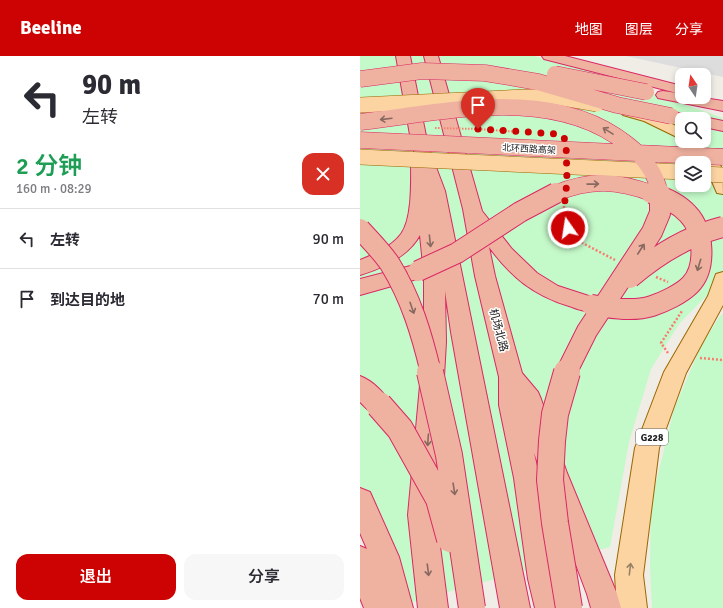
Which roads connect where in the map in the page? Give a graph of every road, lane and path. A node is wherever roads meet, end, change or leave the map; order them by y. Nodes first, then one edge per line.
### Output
1 (403, 56) edge
2 (431, 56) edge
3 (549, 56) edge
4 (382, 62) dead end
5 (360, 79) edge
6 (675, 88) edge
7 (711, 98) edge
8 (723, 101) edge
9 (360, 105) edge
10 (723, 106) edge
11 (675, 117) edge
12 (360, 122) edge
13 (711, 123) edge
14 (723, 126) edge
15 (478, 129) dead end
16 (523, 132) dead end
17 (675, 132) edge
18 (360, 136) edge
19 (360, 140) edge
20 (420, 146) junction
21 (696, 148) edge
22 (360, 149) edge
23 (723, 153) edge
24 (360, 157) edge
25 (723, 157) edge
26 (380, 158) junction
27 (360, 160) edge
28 (675, 163) edge
29 (711, 164) edge
30 (723, 164) edge
31 (675, 172) edge
32 (711, 174) edge
33 (723, 175) edge
34 (723, 189) edge
35 (564, 203) dead end
36 (472, 209) junction
37 (723, 227) edge
38 (360, 229) edge
39 (621, 262) dead end
40 (360, 268) edge
41 (655, 276) dead end
42 (723, 279) edge
43 (668, 282) dead end
44 (360, 287) edge
45 (612, 293) junction
46 (723, 302) edge
47 (683, 310) dead end
48 (700, 329) junction
49 (672, 353) dead end
50 (700, 358) dead end
51 (723, 360) edge
52 (511, 377) junction
53 (360, 386) edge
54 (360, 501) edge
55 (360, 561) edge
56 (379, 608) edge
57 (398, 608) edge
58 (433, 608) edge
59 (468, 608) edge
60 (472, 608) edge
61 (514, 608) edge
62 (550, 608) edge
63 (569, 608) edge
64 (606, 608) edge
65 (632, 608) edge

1 - 20 highway
2 - 36 highway, 机场北路
3 - 6 highway
4 - 10 highway, bridge
5 - 11 highway, bridge
7 - 8 highway
9 - 17 main road, bridge
45 -> 12 highway, bridge
13 - 14 highway
15 - 16 path
18 - 23 main road
19 - 25 highway, 北环西路高架, bridge
20 - 40 highway
20 -> 58 highway
20 - 61 highway
21 - 34 main road
22 - 28 highway, 北环西路高架
24 - 26 main road, bridge
26 - 27 highway, bridge
26 - 31 main road, bridge
29 - 30 highway
32 - 33 main road, bridge
35 - 39 path
44 -> 36 highway, bridge
36 - 52 highway, 机场北路
37 - 45 highway, bridge
38 -> 60 highway, bridge
41 - 43 path
42 - 48 main road, G228
45 - 63 highway, bridge
46 - 48 main road
47 - 49 path
65 -> 48 main road, G228
50 - 51 path
52 - 62 highway, 机场北路
52 - 64 highway
53 - 59 highway, bridge
54 - 57 highway
55 - 56 highway

